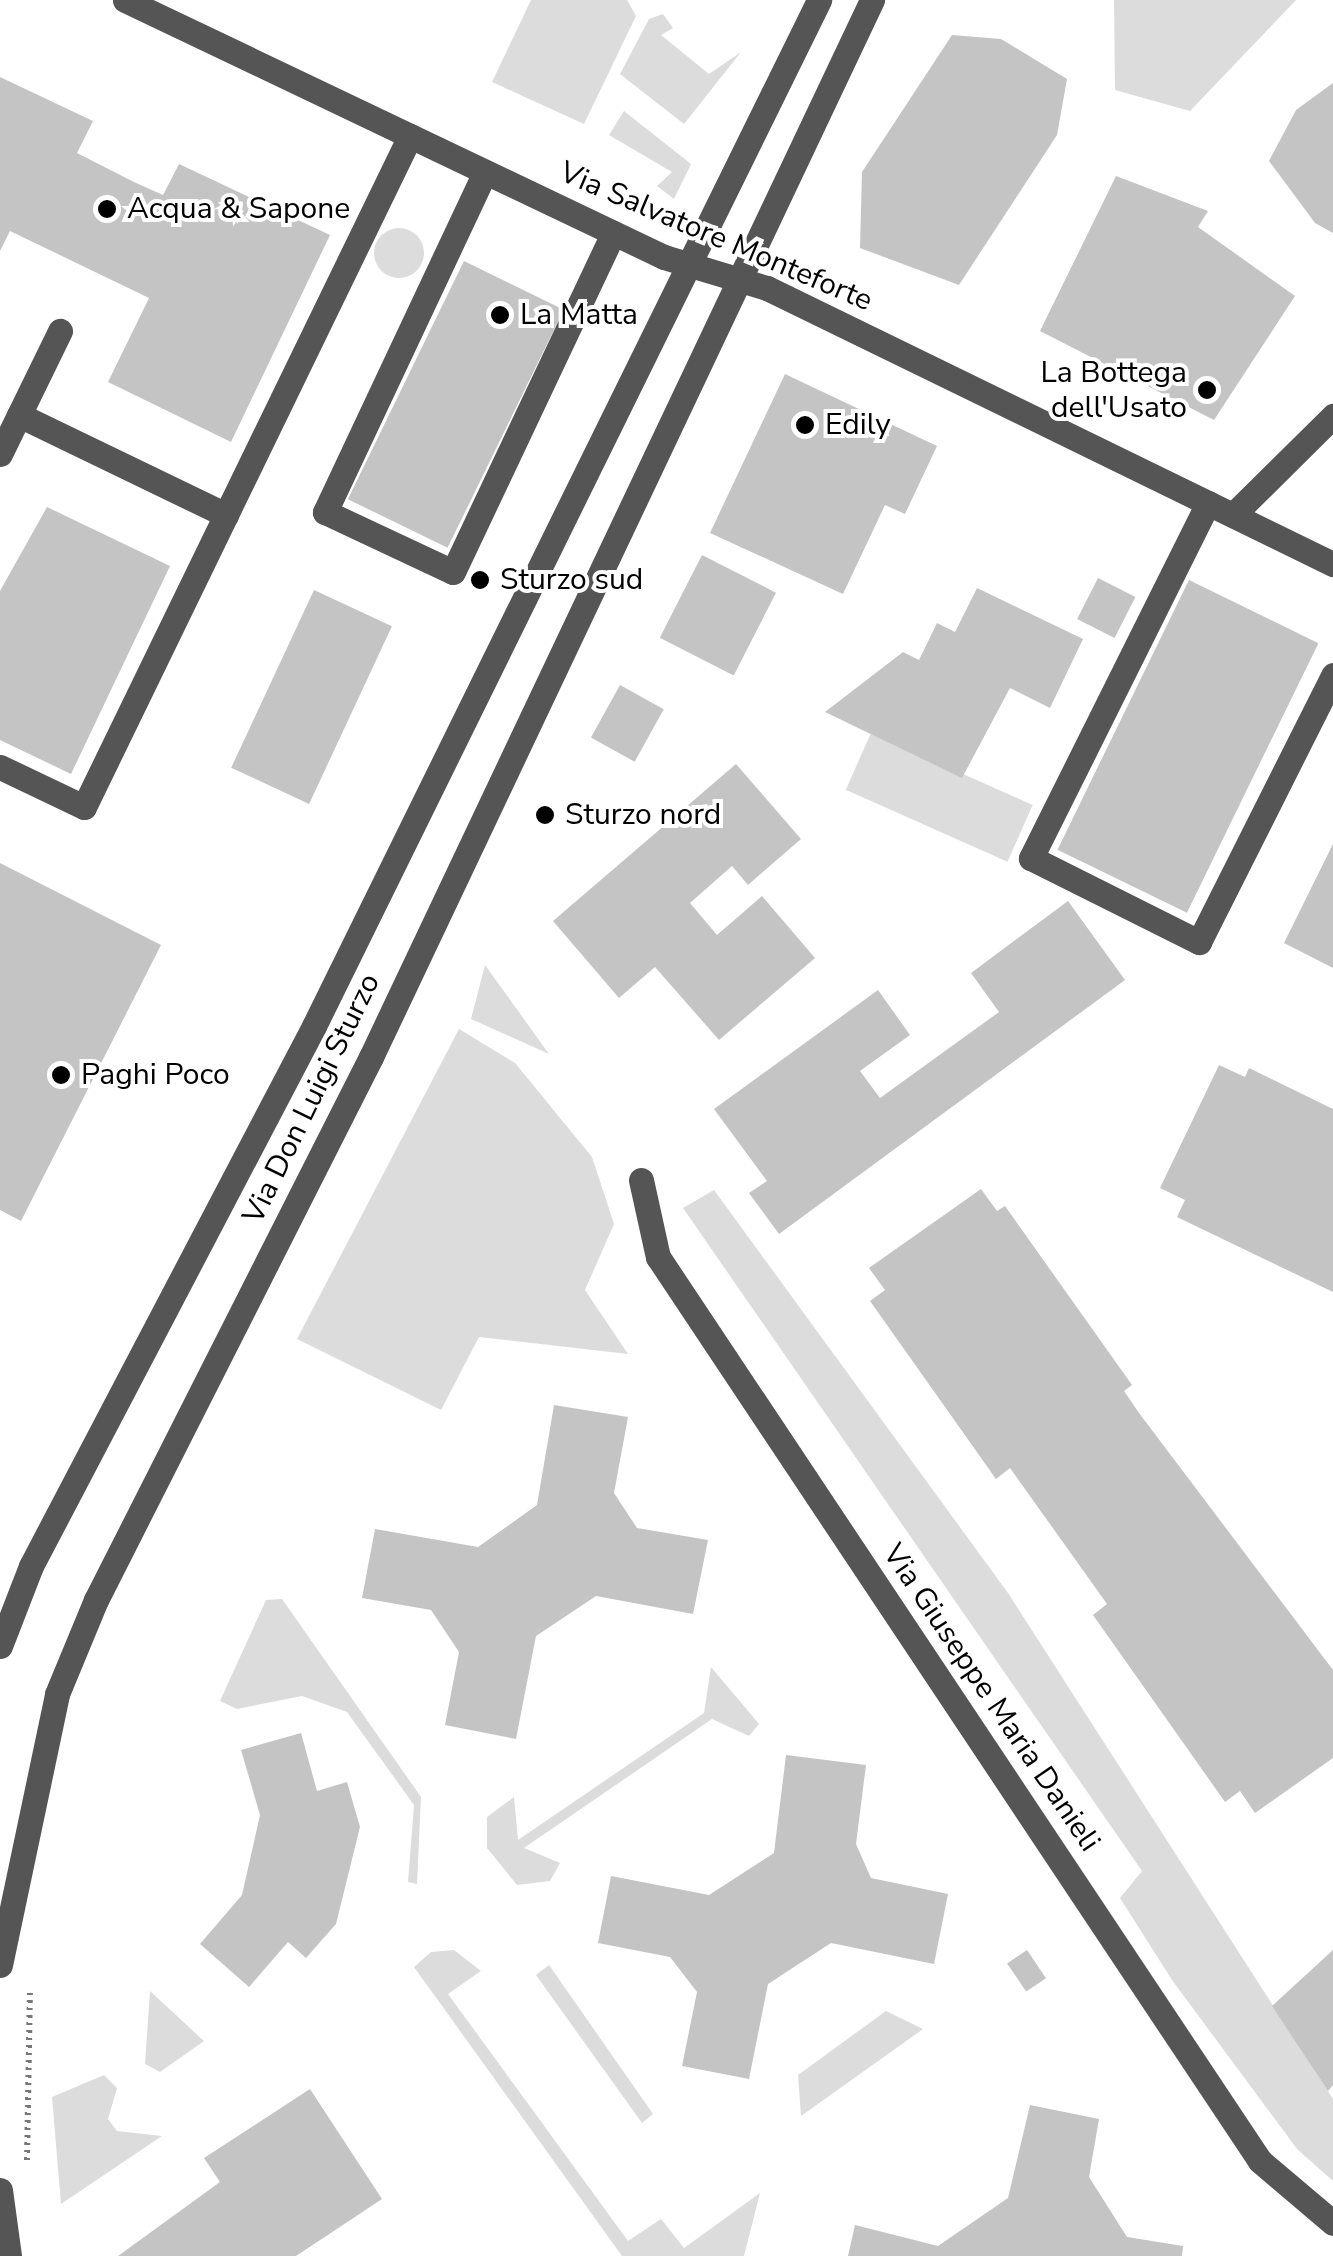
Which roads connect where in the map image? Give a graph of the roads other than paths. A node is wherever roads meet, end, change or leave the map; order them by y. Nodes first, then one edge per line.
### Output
1 (125, 0) edge
2 (819, 0) edge
3 (872, 0) edge
4 (410, 136) junction
5 (485, 172) junction
6 (613, 233) junction
7 (690, 264) junction
8 (740, 280) junction
9 (60, 331) dead end
10 (19, 415) junction
11 (1333, 416) edge
12 (0, 454) edge
13 (1208, 503) junction
14 (226, 515) junction
15 (1233, 515) junction
16 (1333, 564) edge
17 (1333, 675) edge
18 (0, 767) edge
19 (641, 1180) dead end
20 (0, 1646) edge
21 (0, 1965) edge
22 (0, 2190) edge
23 (1333, 2224) edge
24 (9, 2256) edge

1 - 4 street, Via Salvatore Monteforte
2 - 7 street, Via Don Luigi Sturzo
3 - 8 street, Via Don Luigi Sturzo
4 - 5 street, Via Salvatore Monteforte
4 - 14 street
5 - 6 street, Via Salvatore Monteforte
5 - 6 street
6 - 7 street, Via Salvatore Monteforte
7 - 8 street, Via Salvatore Monteforte
7 - 20 street, Via Don Luigi Sturzo
8 - 13 street, Via Salvatore Monteforte
8 - 21 street, Via Don Luigi Sturzo
9 - 10 street
10 - 12 street
10 - 14 street
11 - 15 street
13 - 15 street, Via Salvatore Monteforte
13 - 17 street
14 - 18 street
15 - 16 street, Via Salvatore Monteforte
19 - 23 street, Via Giuseppe Maria Danieli
22 - 24 street

